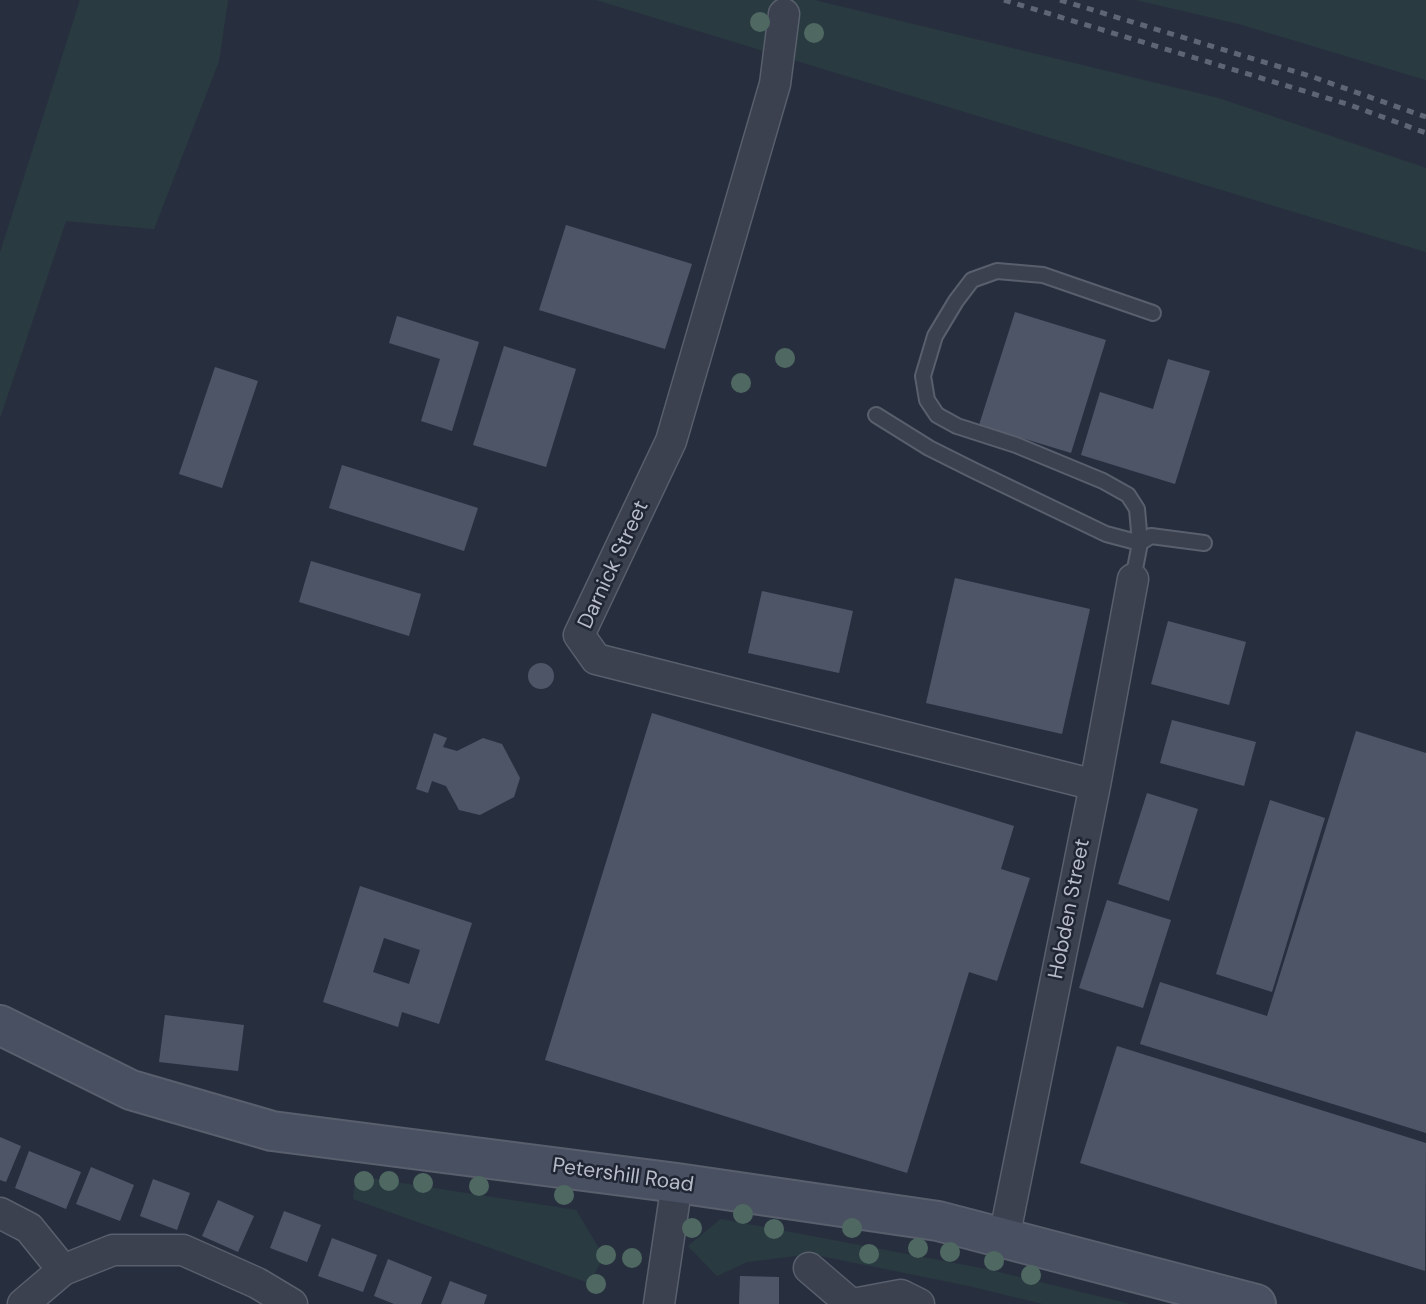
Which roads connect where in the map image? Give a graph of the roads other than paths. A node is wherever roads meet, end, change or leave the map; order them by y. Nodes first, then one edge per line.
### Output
1 (784, 14) dead end
2 (1153, 313) dead end
3 (876, 415) dead end
4 (1140, 543) junction
5 (1204, 543) dead end
6 (1133, 579) joint
7 (1095, 785) junction
8 (0, 1025) edge
9 (677, 1183) junction
10 (0, 1213) edge
11 (1004, 1238) junction
12 (809, 1268) dead end
13 (63, 1270) junction
14 (23, 1304) edge
15 (292, 1304) edge
16 (659, 1304) edge
17 (852, 1304) edge
18 (919, 1304) edge
19 (1256, 1304) edge

1 - 7 street, Darnick Street
2 - 4 lane
3 - 4 lane
4 - 5 lane
4 - 6 lane
6 - 7 street, Hobden Street
7 - 11 street, Hobden Street
8 - 9 street, Petershill Road
9 - 11 street, Petershill Road
9 - 16 street
10 - 13 street
11 - 19 street, Petershill Road
12 - 17 street
13 - 14 street
13 - 15 street
17 - 18 street

